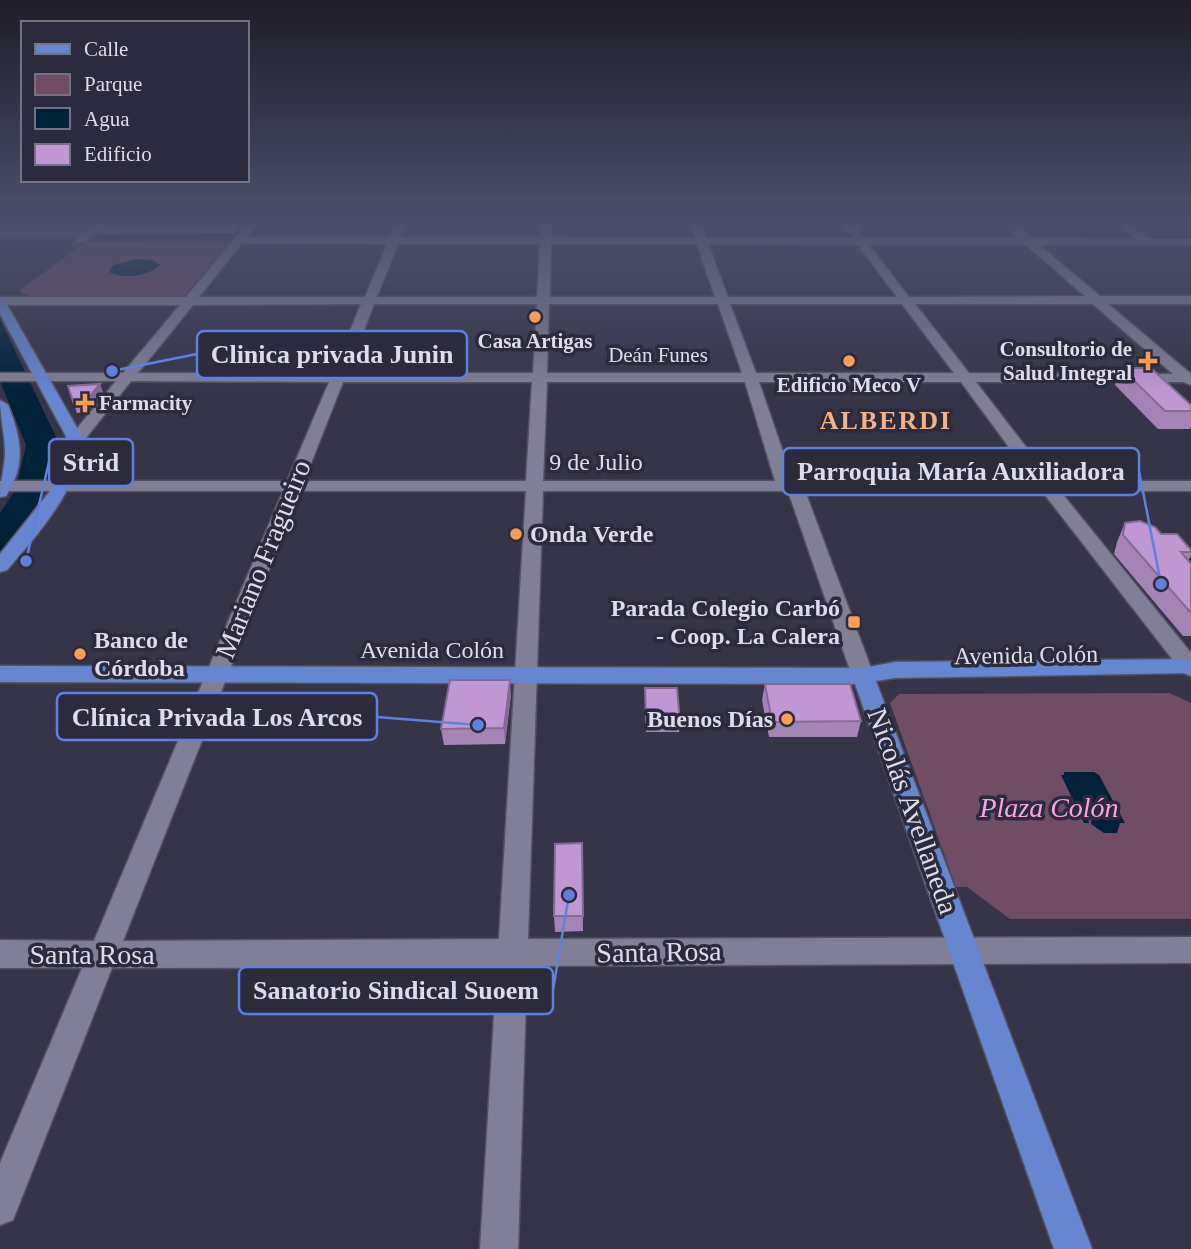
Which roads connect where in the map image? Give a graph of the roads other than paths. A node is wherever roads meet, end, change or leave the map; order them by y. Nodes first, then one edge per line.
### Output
1 (207, 278) edge
2 (378, 278) edge
3 (545, 278) edge
4 (715, 278) edge
5 (888, 278) edge
6 (1070, 278) edge
7 (722, 299) junction
8 (189, 300) junction
9 (368, 300) junction
10 (543, 300) junction
11 (905, 300) junction
12 (1095, 300) junction
13 (1191, 300) edge
14 (0, 302) edge
15 (750, 376) junction
16 (0, 377) edge
17 (42, 377) junction
18 (127, 377) junction
19 (337, 377) junction
20 (542, 377) junction
21 (965, 378) junction
22 (1189, 379) edge
23 (0, 405) edge
24 (76, 440) junction
25 (61, 486) junction
26 (293, 486) junction
27 (537, 486) junction
28 (1047, 486) junction
29 (1191, 486) edge
30 (1, 488) edge
31 (794, 488) junction
32 (0, 566) edge
33 (1191, 670) edge
34 (0, 674) edge
35 (528, 676) junction
36 (863, 676) junction
37 (215, 677) junction
38 (963, 947) junction
39 (1191, 950) edge
40 (0, 954) edge
41 (514, 954) junction
42 (102, 955) junction
43 (0, 1207) edge
44 (499, 1249) edge
45 (1073, 1249) edge

1 - 8 street
2 - 9 street, Mariano Fragueiro
3 - 10 street
4 - 7 street, Nicolás Avellaneda
5 - 11 street
6 - 12 street
7 - 10 street
7 - 11 street
7 - 15 street, Nicolás Avellaneda
8 - 9 street
8 - 14 street
8 - 18 street
9 - 10 street
9 - 19 street, Mariano Fragueiro
10 - 20 street
11 - 12 street
11 - 21 street
12 - 13 street
12 - 22 street
14 - 17 main road
15 - 20 street, Deán Funes
15 - 21 street, Deán Funes
15 - 31 street, Nicolás Avellaneda
16 - 17 street, Deán Funes
17 - 18 street, Deán Funes
17 - 24 main road
18 - 19 street, Deán Funes
18 - 24 street
19 - 20 street, Deán Funes
19 - 26 street, Mariano Fragueiro
20 - 27 street
21 - 22 street, Deán Funes
21 - 28 street
23 - 30 main road
24 - 25 main road
25 - 26 street, 9 de Julio
25 - 30 street, 9 de Julio
25 - 32 main road
26 - 27 street, 9 de Julio
26 - 37 street, Mariano Fragueiro
27 - 31 street, 9 de Julio
27 - 35 street
28 - 29 street, 9 de Julio
28 - 31 street, 9 de Julio
28 - 33 street
31 - 36 street, Nicolás Avellaneda
33 - 36 main road, Avenida Colón
34 - 37 main road, Avenida Colón
35 - 36 main road, Avenida Colón
35 - 37 main road, Avenida Colón
35 - 41 street
36 - 38 main road, Nicolás Avellaneda
37 - 42 street, Mariano Fragueiro
38 - 39 street, Santa Rosa
38 - 41 street, Santa Rosa
38 - 45 main road, Nicolás Avellaneda
40 - 42 street, Santa Rosa
41 - 42 street, Santa Rosa
41 - 44 street
42 - 43 street, Mariano Fragueiro

